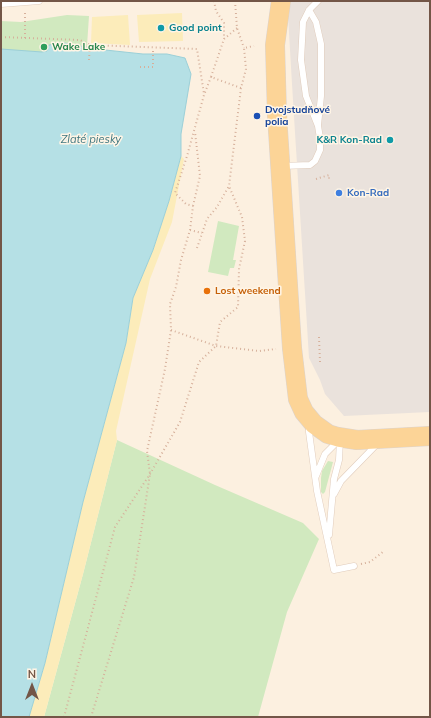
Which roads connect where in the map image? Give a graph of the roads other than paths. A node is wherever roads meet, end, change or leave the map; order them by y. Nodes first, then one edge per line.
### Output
1 (39, 1) edge
2 (265, 1) edge
3 (281, 1) edge
4 (318, 1) edge
5 (1, 4) edge
6 (309, 10) junction
7 (275, 45) junction
8 (318, 126) junction
9 (280, 166) junction
10 (309, 419) junction
11 (430, 436) edge
12 (341, 438) junction
13 (382, 439) junction
14 (315, 477) junction
15 (333, 497) junction
16 (328, 541) junction
17 (354, 566) road end

1 - 5 lane
2 - 7 main road
3 - 7 main road
4 - 6 lane
6 - 8 lane
6 - 8 lane
7 - 9 main road
8 - 9 lane
9 - 10 main road
10 - 12 main road
10 - 14 lane
11 - 13 main road
12 - 13 main road
12 - 14 lane
12 - 15 lane
13 - 15 lane
14 - 16 lane
15 - 16 lane
16 - 17 lane

